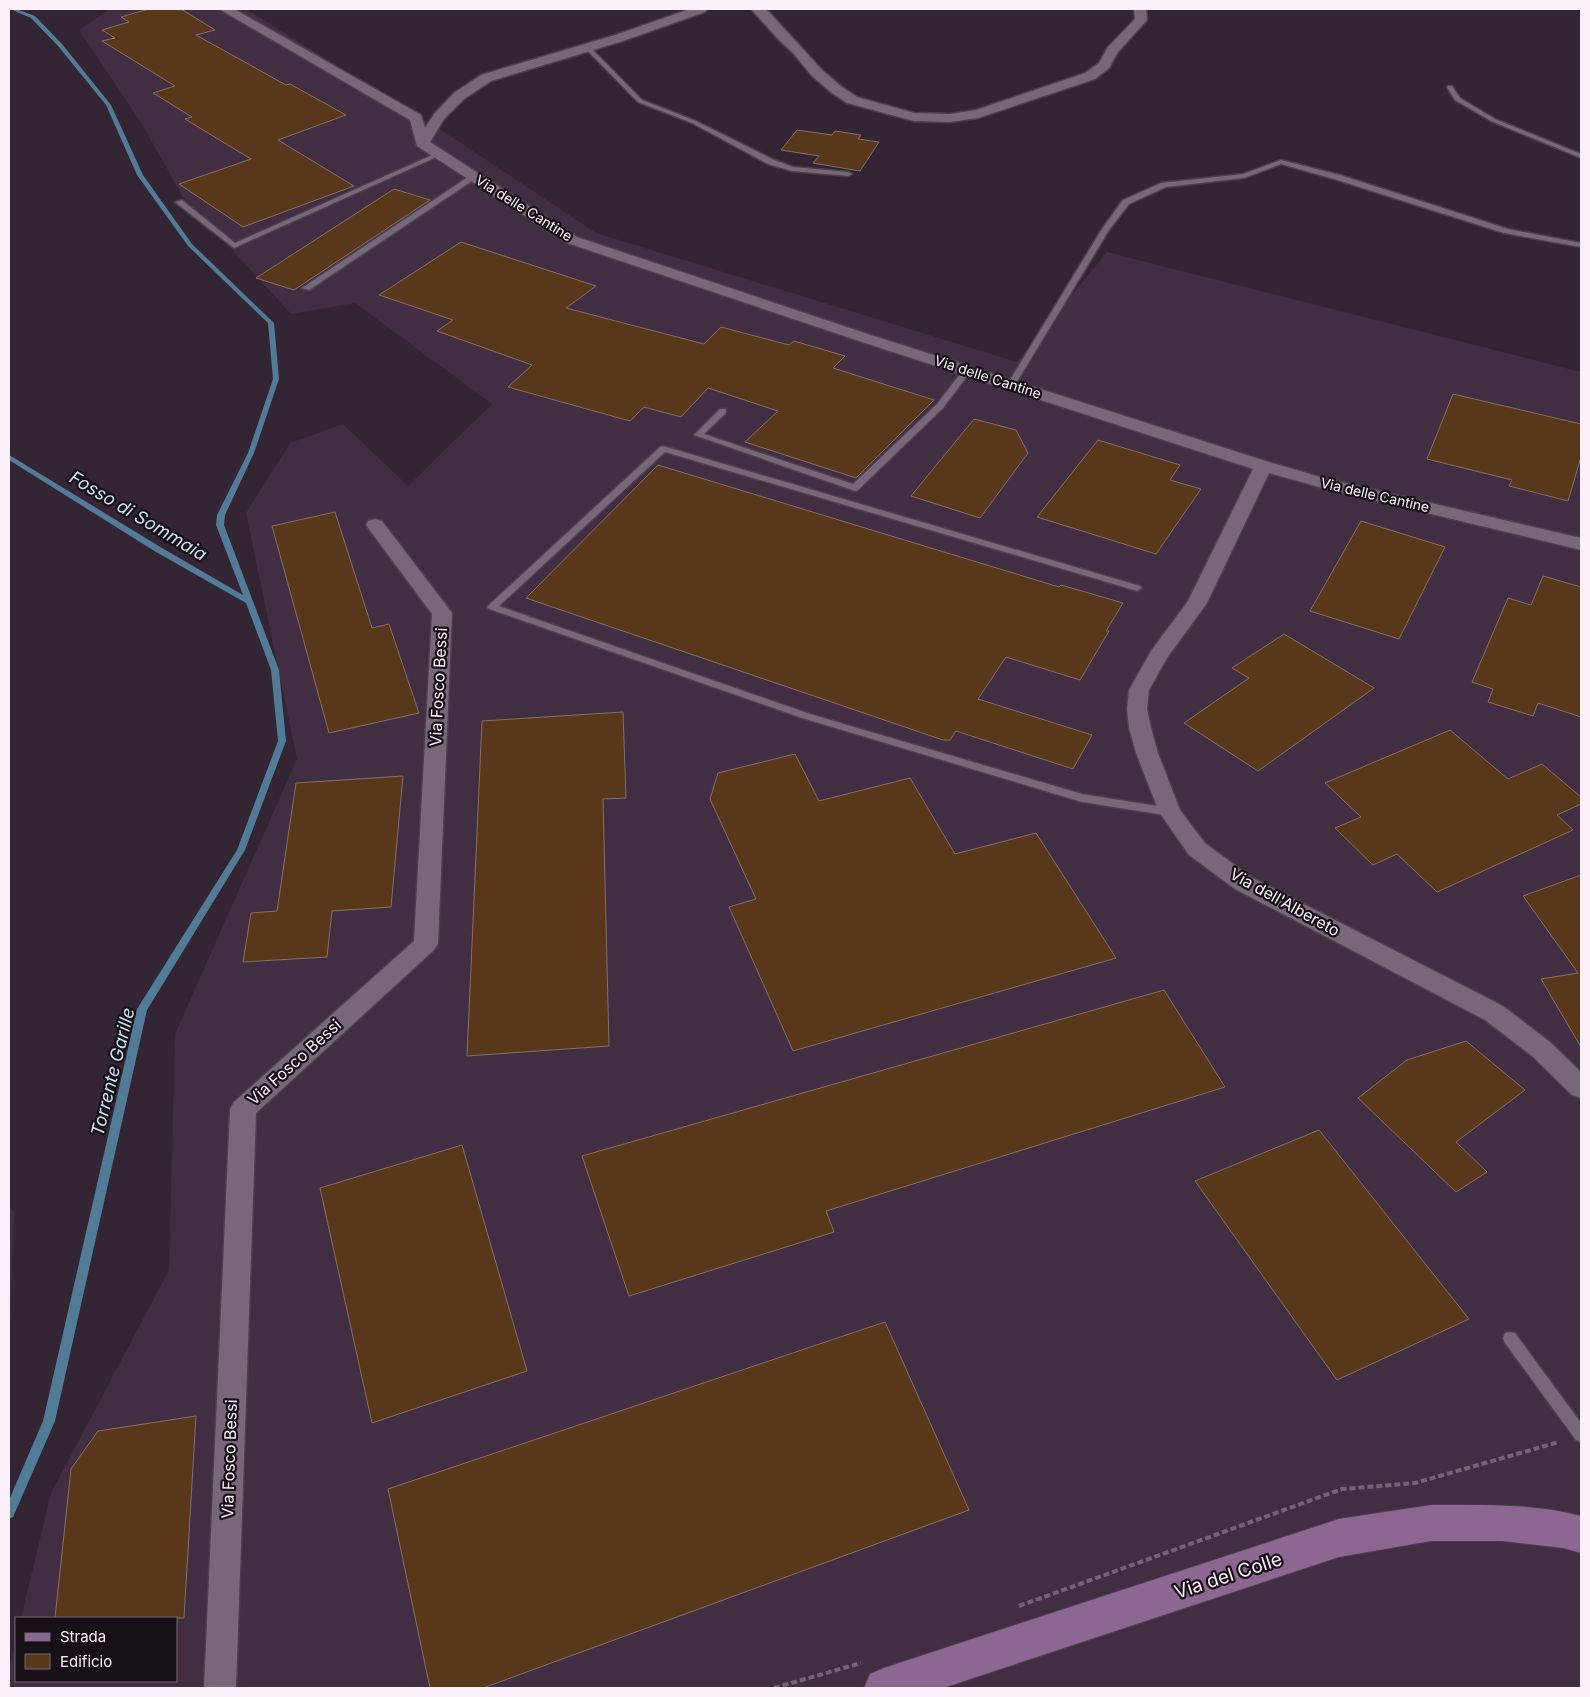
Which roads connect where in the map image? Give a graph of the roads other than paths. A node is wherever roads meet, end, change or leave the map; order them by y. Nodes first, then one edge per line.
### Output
1 (225, 9) edge
2 (701, 9) edge
3 (757, 9) edge
4 (1140, 9) edge
5 (587, 47) junction
6 (1450, 87) dead end
7 (422, 143) junction
8 (439, 154) junction
9 (1581, 156) edge
10 (848, 174) dead end
11 (474, 177) junction
12 (179, 202) dead end
13 (1581, 245) edge
14 (306, 288) dead end
15 (966, 371) junction
16 (1010, 385) junction
17 (723, 410) dead end
18 (1262, 466) junction
19 (375, 525) dead end
20 (1581, 544) edge
21 (1137, 588) dead end
22 (1170, 812) junction
23 (1581, 1088) edge
24 (1510, 1338) dead end
25 (1581, 1435) edge
26 (1581, 1535) edge
27 (220, 1688) edge
28 (884, 1688) edge

1 - 7 street
2 - 5 street
3 - 4 street
5 - 7 street
5 - 10 lane
6 - 9 lane
7 - 8 street, Via delle Cantine
8 - 11 street, Via delle Cantine
8 - 12 lane
11 - 14 lane
11 - 15 street, Via delle Cantine
13 - 16 lane
15 - 16 street, Via delle Cantine
15 - 17 lane
16 - 18 street, Via delle Cantine
18 - 20 street, Via delle Cantine
18 - 22 street, Via dell'Albereto
19 - 27 street, Via Fosco Bessi
21 - 22 lane
22 - 23 street, Via dell'Albereto
24 - 25 lane
26 - 28 main road, Via del Colle

